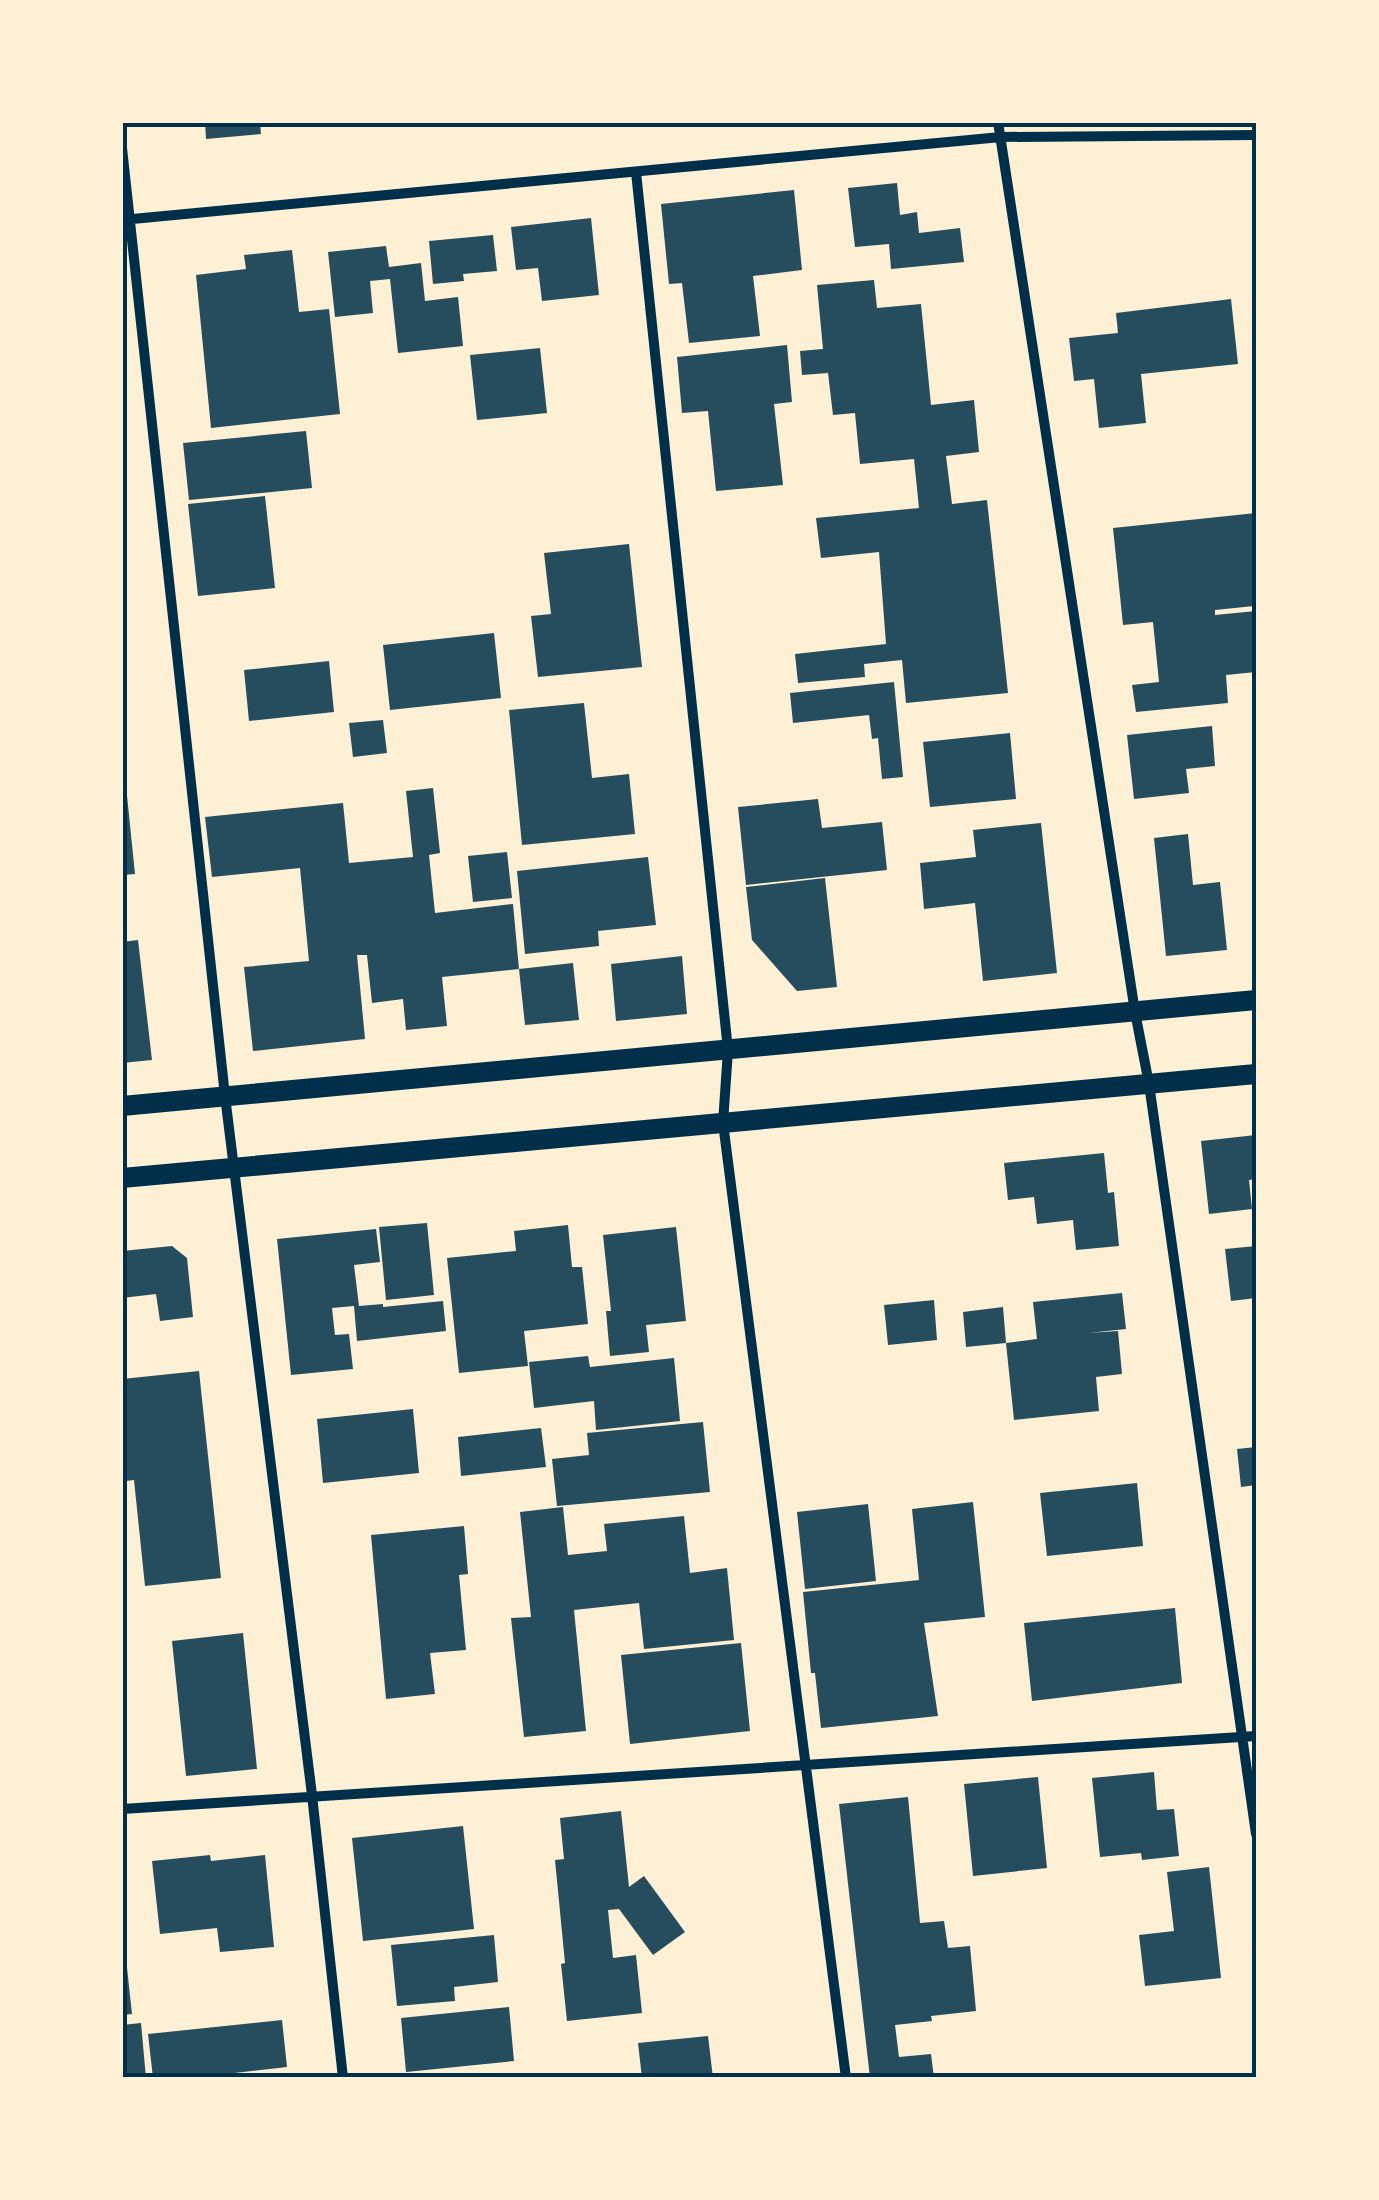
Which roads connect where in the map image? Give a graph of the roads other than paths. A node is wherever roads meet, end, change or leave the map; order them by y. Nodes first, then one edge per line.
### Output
1 (998, 122) edge
2 (1256, 135) edge
3 (1000, 137) junction
4 (122, 148) edge
5 (636, 172) junction
6 (126, 220) edge
7 (1256, 1000) edge
8 (1135, 1012) junction
9 (728, 1050) junction
10 (1256, 1074) edge
11 (1149, 1084) junction
12 (225, 1096) junction
13 (122, 1106) edge
14 (722, 1122) junction
15 (235, 1168) junction
16 (122, 1178) edge
17 (1256, 1736) edge
18 (1243, 1737) junction
19 (806, 1766) junction
20 (312, 1795) junction
21 (122, 1809) edge
22 (1256, 1834) edge
23 (343, 2078) edge
24 (846, 2078) edge

1 - 3 street
2 - 3 street
3 - 5 street
3 - 8 street
4 - 6 street
5 - 6 street
5 - 9 street
6 - 12 street
7 - 8 main road
8 - 9 main road
8 - 11 street
9 - 12 main road
9 - 14 street
10 - 11 main road
11 - 14 main road
11 - 18 street
12 - 13 main road
12 - 15 street
14 - 15 main road
14 - 19 street
15 - 16 main road
15 - 20 street
17 - 18 street
18 - 19 street
18 - 22 street
19 - 20 street
19 - 24 street
20 - 21 street
20 - 23 street

